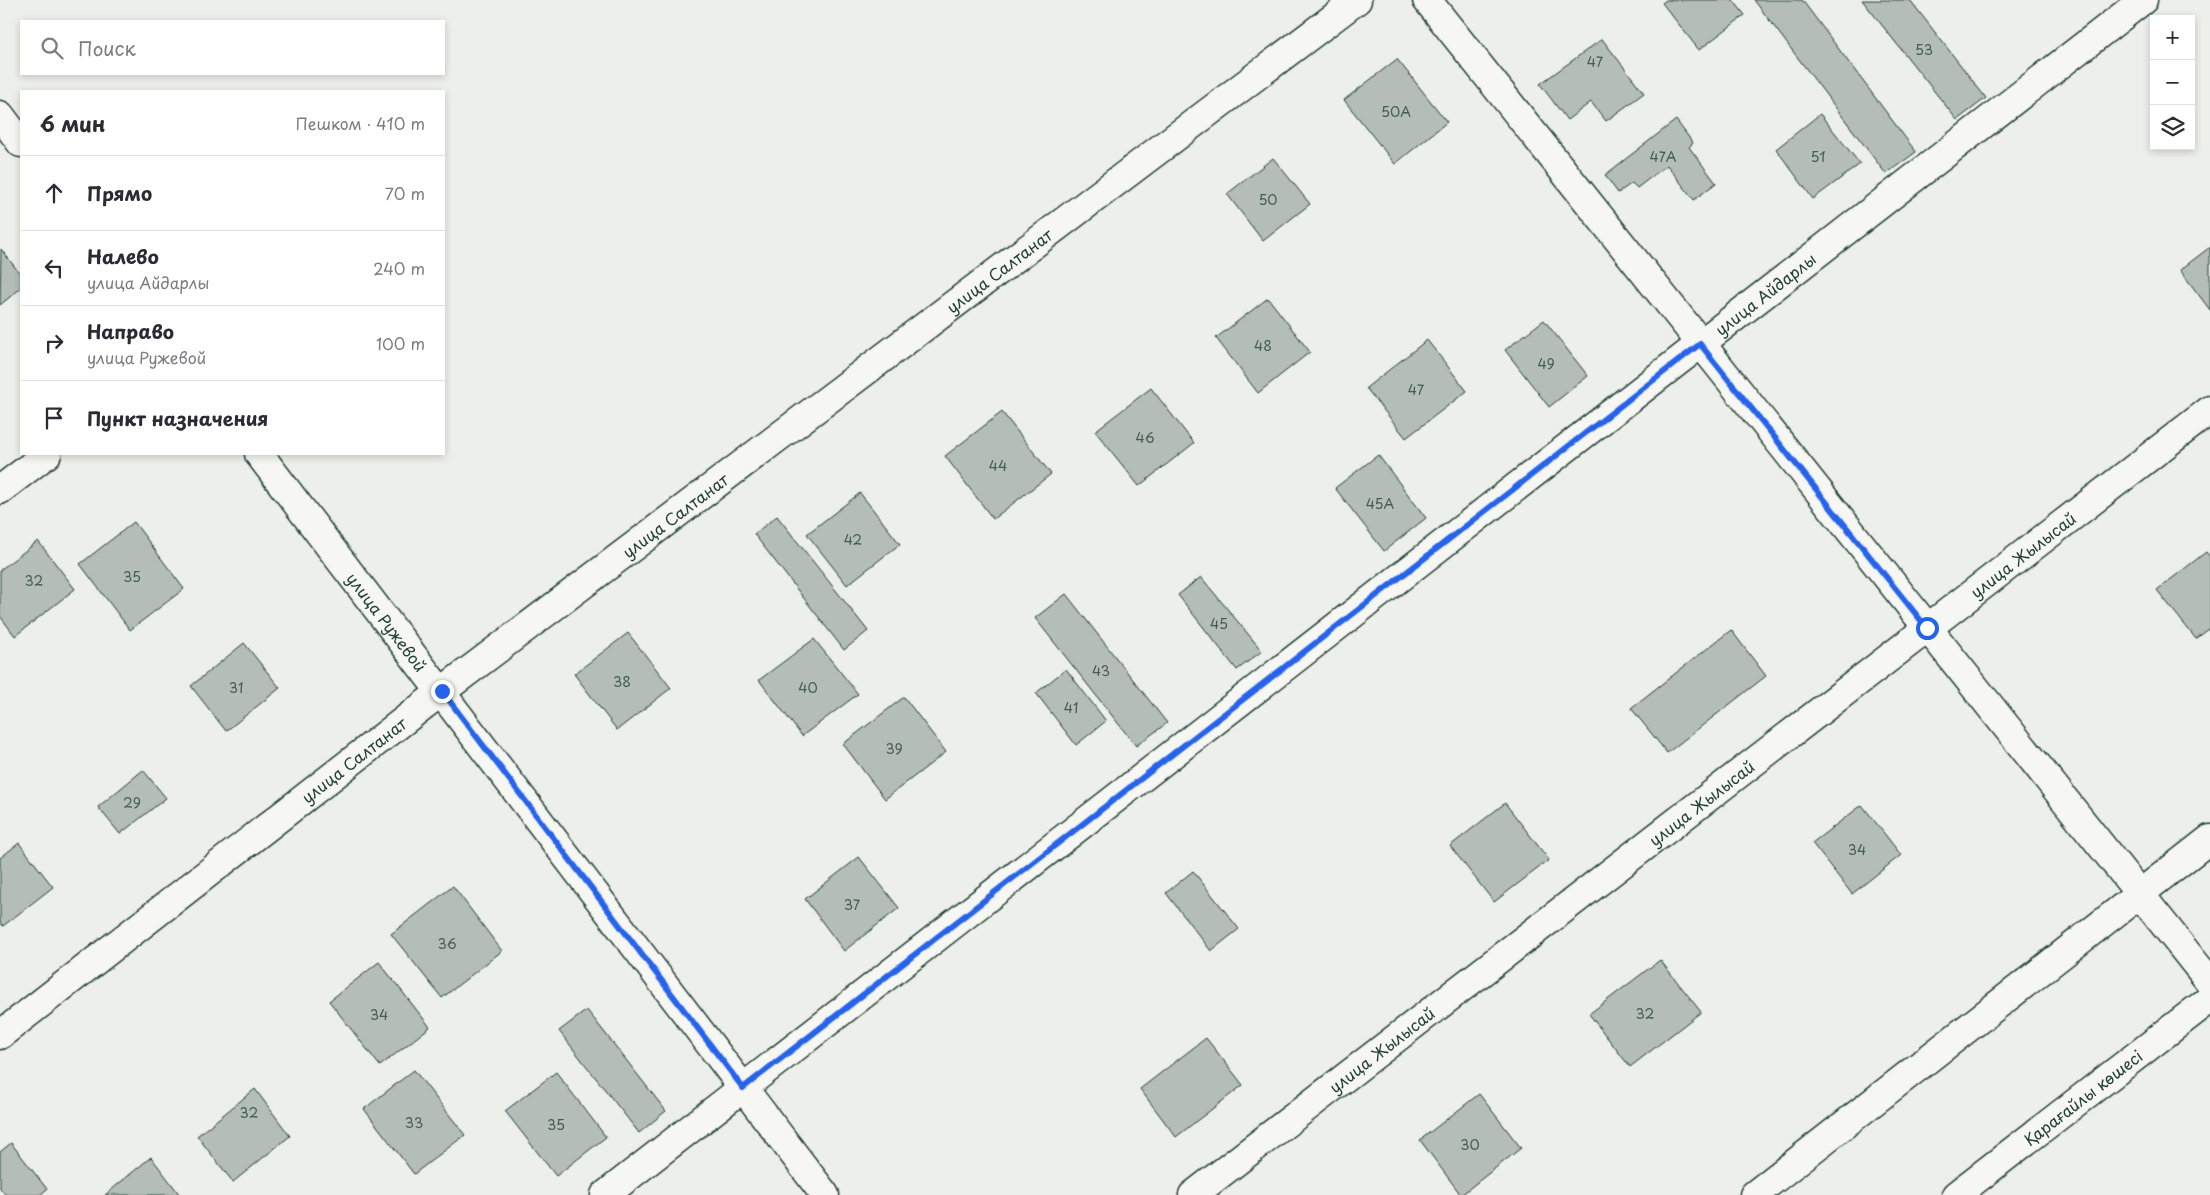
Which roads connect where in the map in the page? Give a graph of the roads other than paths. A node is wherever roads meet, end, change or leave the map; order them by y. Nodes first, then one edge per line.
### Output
1 (1356, 0) edge
2 (1427, 0) edge
3 (2143, 0) edge
4 (0, 115) edge
5 (20, 142) edge
6 (1700, 344) junction
7 (2210, 410) edge
8 (46, 455) edge
9 (260, 455) edge
10 (0, 490) edge
11 (1927, 628) junction
12 (442, 691) junction
13 (2210, 839) edge
14 (2139, 893) junction
15 (2210, 982) edge
16 (2210, 999) edge
17 (0, 1035) edge
18 (743, 1088) junction
19 (605, 1195) edge
20 (825, 1195) edge
21 (1193, 1195) edge
22 (1754, 1195) edge
23 (1956, 1195) edge

1 - 12 street, улица Салтанат
2 - 6 street
3 - 6 street, улица Айдарлы
4 - 5 street
6 - 11 street
6 - 18 street, улица Айдарлы
7 - 11 street, улица Жылысай
8 - 10 street
9 - 12 street, улица Ружевой
11 - 14 street
11 - 21 street, улица Жылысай
12 - 17 street, улица Салтанат
12 - 18 street, улица Ружевой
13 - 14 street
14 - 15 street
14 - 22 street
16 - 23 street, Қарағайлы көшесі
18 - 19 street, улица Айдарлы
18 - 20 street, улица Ружевой

